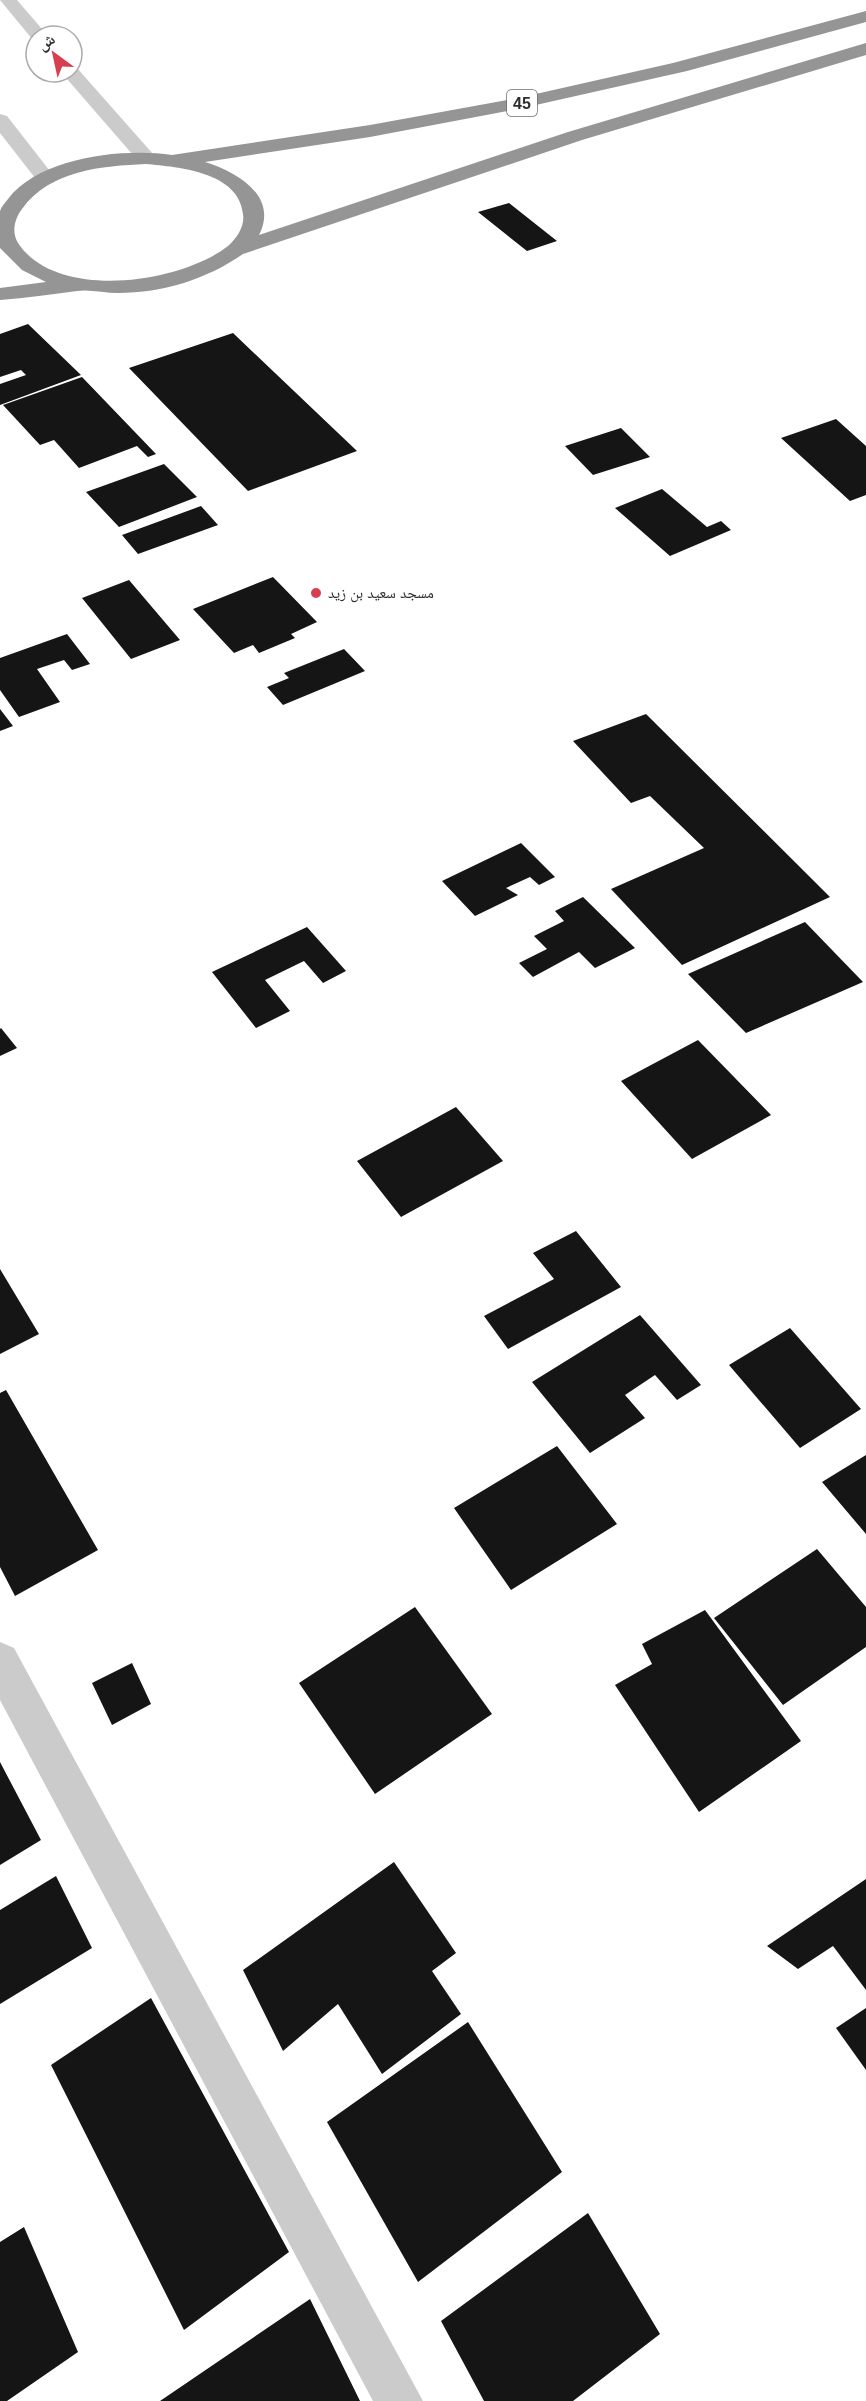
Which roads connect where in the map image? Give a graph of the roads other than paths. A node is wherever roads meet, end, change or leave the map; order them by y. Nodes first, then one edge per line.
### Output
1 (7, 0) edge
2 (866, 15) edge
3 (28, 24) edge
4 (866, 49) edge
5 (81, 84) edge
6 (0, 120) edge
7 (146, 158) junction
8 (172, 161) junction
9 (46, 179) junction
10 (27, 190) junction
11 (0, 198) edge
12 (236, 250) junction
13 (84, 284) junction
14 (0, 294) edge
15 (0, 1661) edge
16 (399, 2401) edge

1 - 3 street
2 - 8 highway, 45
4 - 12 highway
5 - 7 street
6 - 9 street
7 - 8 highway
7 - 9 highway
8 - 12 highway
9 - 10 highway
10 - 11 highway
10 - 13 highway
12 - 13 highway
13 - 14 highway
15 - 16 street

